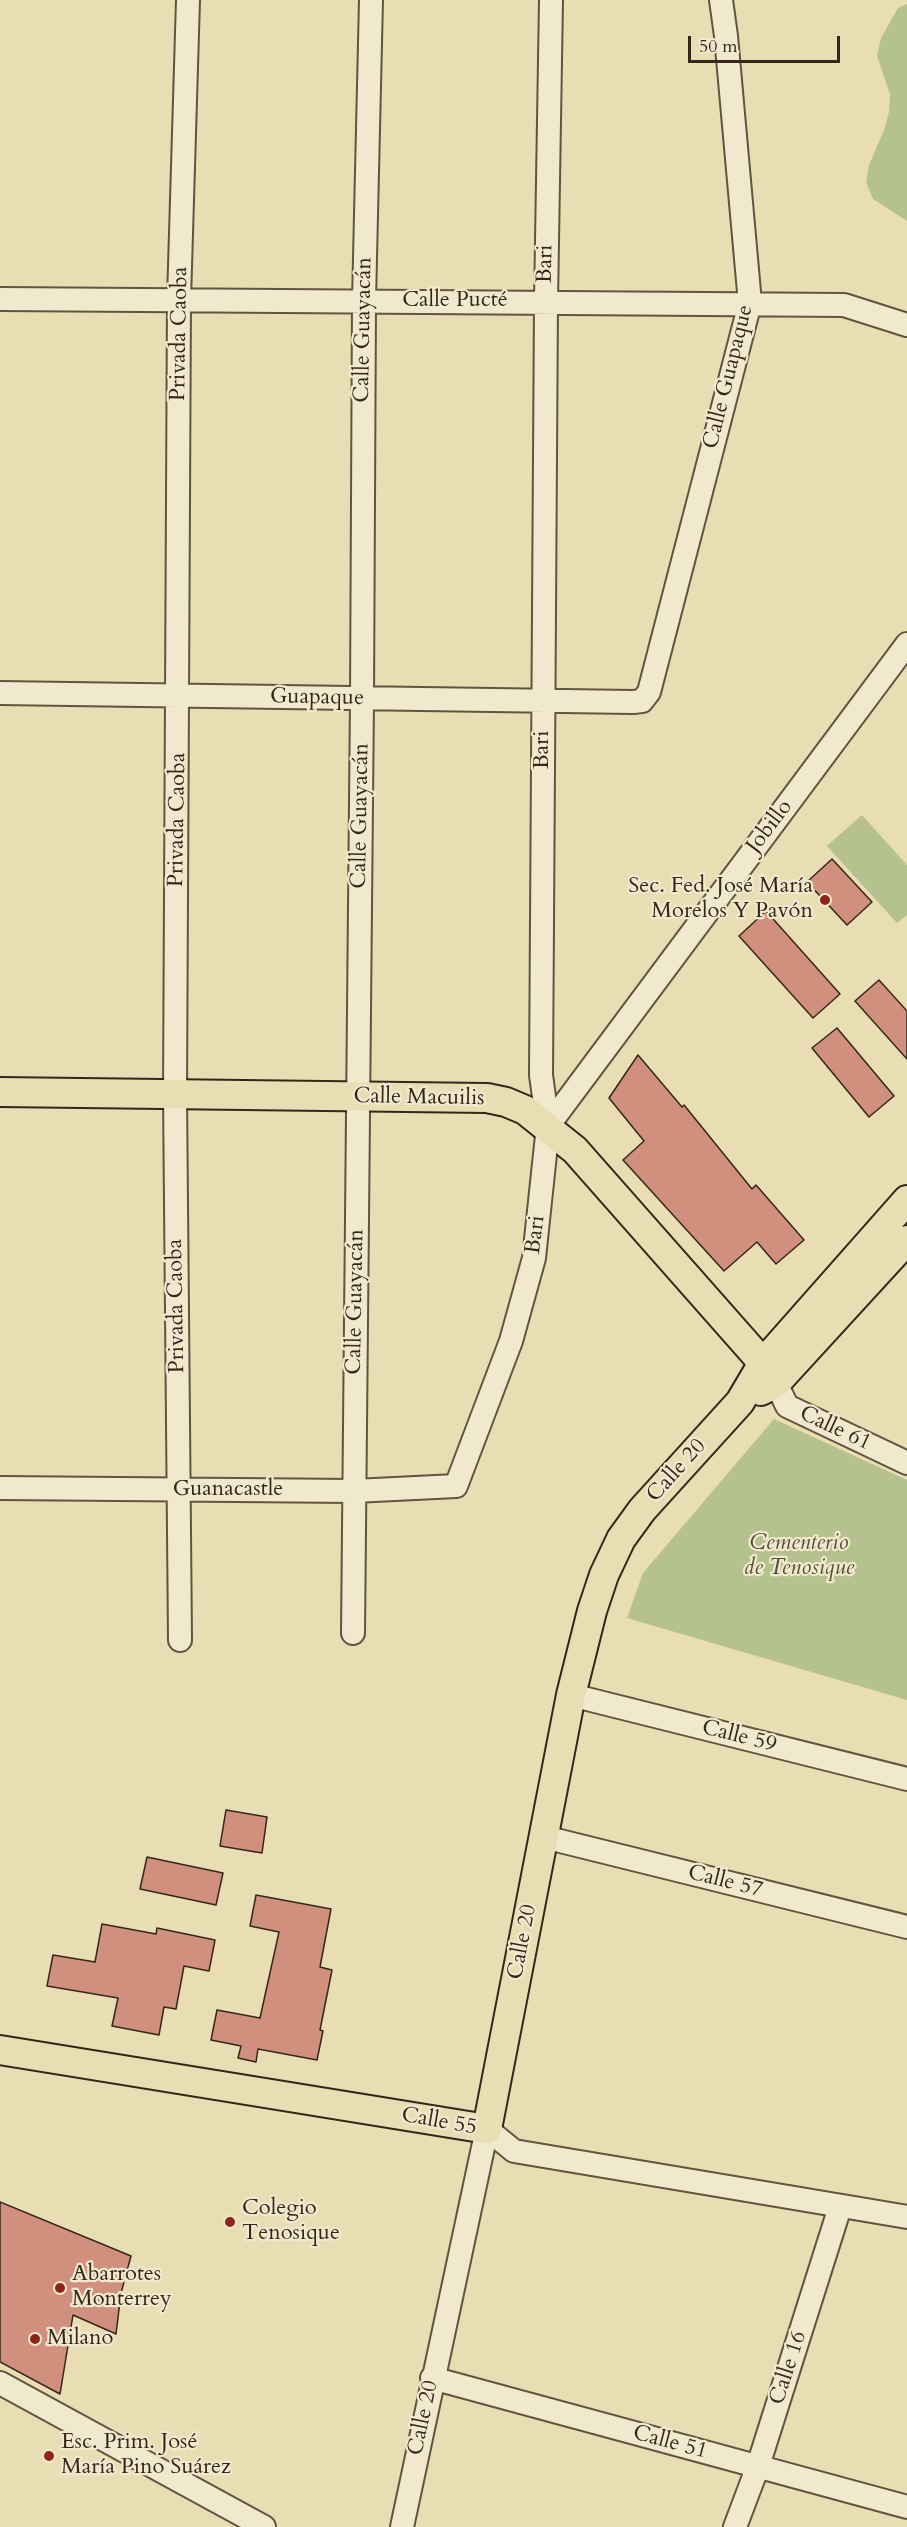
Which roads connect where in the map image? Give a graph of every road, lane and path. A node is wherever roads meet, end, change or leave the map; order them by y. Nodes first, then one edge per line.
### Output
1 (188, 0) edge
2 (371, 0) edge
3 (551, 0) edge
4 (721, 0) edge
5 (0, 299) edge
6 (180, 300) junction
7 (364, 301) junction
8 (546, 302) junction
9 (750, 303) junction
10 (907, 326) edge
11 (907, 644) edge
12 (0, 693) edge
13 (179, 696) junction
14 (362, 699) junction
15 (543, 701) junction
16 (633, 702) joint
17 (0, 1092) edge
18 (175, 1094) junction
19 (358, 1096) junction
20 (548, 1126) junction
21 (907, 1200) edge
22 (907, 1240) edge
23 (770, 1373) junction
24 (907, 1464) edge
25 (456, 1486) joint
26 (0, 1488) edge
27 (179, 1489) junction
28 (354, 1491) junction
29 (352, 1633) dead end
30 (180, 1640) dead end
31 (571, 1695) junction
32 (907, 1779) edge
33 (543, 1837) junction
34 (907, 1927) edge
35 (0, 2050) edge
36 (487, 2129) junction
37 (840, 2208) junction
38 (907, 2217) edge
39 (432, 2378) junction
40 (0, 2383) edge
41 (758, 2466) junction
42 (907, 2507) edge
43 (264, 2527) edge
44 (402, 2527) edge
45 (735, 2527) edge

1 - 6 street, Privada Caoba
2 - 7 street, Calle Guayacán
3 - 8 street, Bari
4 - 9 street, Calle Guapaque
5 - 6 street, Calle Pucté
6 - 7 street, Calle Pucté
6 - 13 street, Privada Caoba
7 - 8 street, Calle Pucté
7 - 14 street, Calle Guayacán
8 - 9 street, Calle Pucté
8 - 15 street, Bari
9 - 10 street, Calle Pucté
9 - 16 street, Calle Guapaque
11 - 20 street, Jobillo
12 - 13 street, Guapaque
13 - 14 street, Guapaque
13 - 18 street, Privada Caoba
14 - 15 street, Guapaque
14 - 19 street, Calle Guayacán
15 - 16 street, Guapaque
15 - 20 street, Bari
17 - 18 main road, Calle Macuilis
18 - 19 main road, Calle Macuilis
18 - 27 street, Privada Caoba
19 - 20 main road, Calle Macuilis
19 - 28 street, Calle Guayacán
20 - 23 main road, Calle Macuilis
20 - 25 street, Bari
21 - 23 main road, Calle 20
22 - 23 main road, Calle 20
23 - 24 street, Calle 61
23 - 31 main road, Calle 20
25 - 28 street, Guanacastle
26 - 27 street, Guanacastle
27 - 28 street, Guanacastle
27 - 30 street, Privada Caoba
28 - 29 street, Calle Guayacán
31 - 32 street, Calle 59
31 - 33 main road, Calle 20
33 - 34 street, Calle 57
33 - 36 main road, Calle 20
35 - 36 main road, Calle 55
36 - 37 street, Calle 55
36 - 39 street, Calle 20
37 - 38 street, Calle 55
37 - 41 street, Calle 16
39 - 41 street, Calle 51
39 - 44 street, Calle 20
40 - 43 street
41 - 42 street, Calle 51
41 - 45 street, Calle 16

